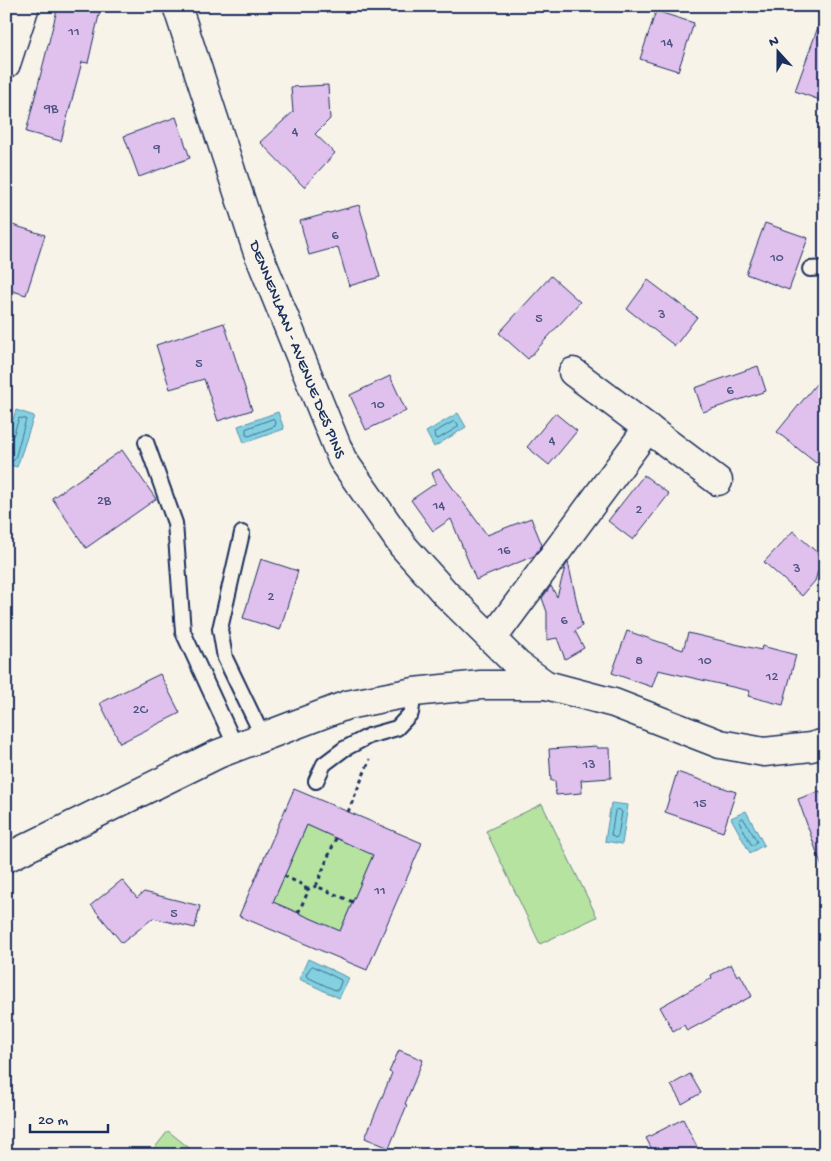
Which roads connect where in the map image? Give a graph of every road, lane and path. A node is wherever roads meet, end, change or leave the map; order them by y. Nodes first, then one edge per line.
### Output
1 (25, 6) edge
2 (177, 6) edge
3 (6, 64) edge
4 (825, 268) edge
5 (810, 269) dead end
6 (574, 372) dead end
7 (648, 428) junction
8 (146, 442) dead end
9 (718, 481) dead end
10 (242, 533) dead end
11 (492, 639) junction
12 (546, 685) junction
13 (414, 692) junction
14 (380, 733) junction
15 (263, 736) junction
16 (825, 742) edge
17 (236, 747) junction
18 (316, 781) dead end
19 (348, 812) dead end
20 (336, 838) dead end
21 (6, 858) edge
22 (284, 876) dead end
23 (316, 886) junction
24 (306, 890) junction
25 (352, 902) dead end
26 (298, 913) dead end

1 - 3 street
2 - 11 street, DENNENLAAN - AVENUE DES PINS
4 - 5 lane
6 - 7 street
7 - 9 street
7 - 11 street
8 - 17 lane
10 - 15 lane
11 - 12 street, DENNENLAAN - AVENUE DES PINS
12 - 13 street
12 - 16 street
13 - 14 lane
13 - 15 street
14 - 18 lane
14 - 19 path
15 - 17 street
17 - 21 street
20 - 23 path
22 - 24 path
23 - 24 path
23 - 25 path
24 - 26 path

